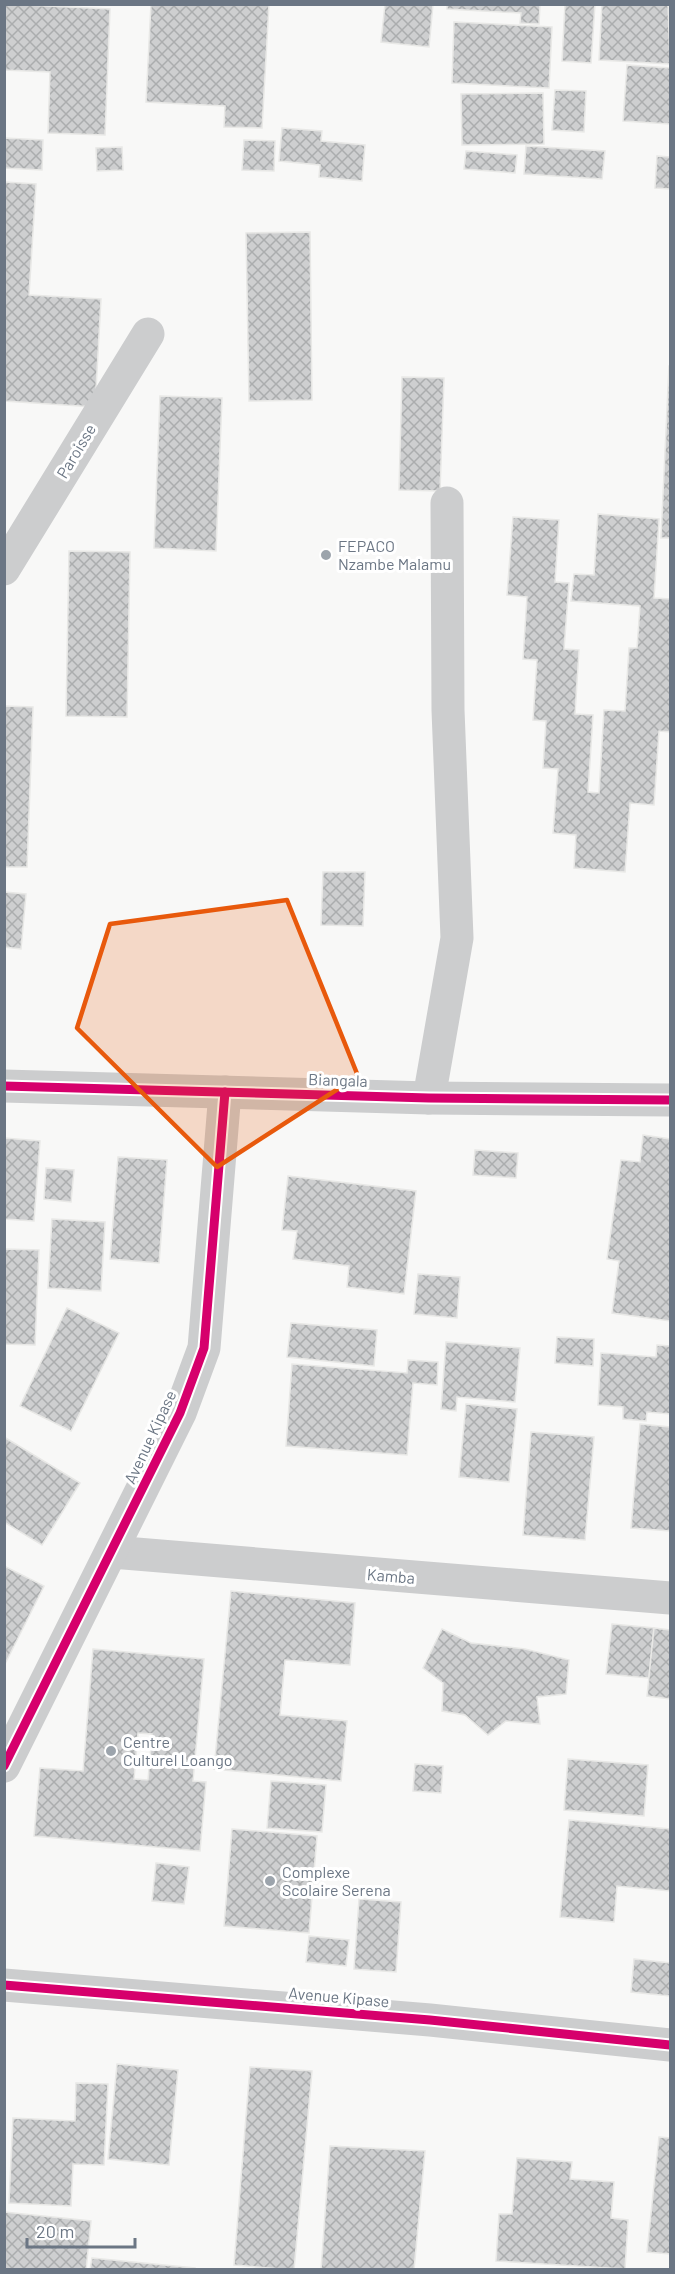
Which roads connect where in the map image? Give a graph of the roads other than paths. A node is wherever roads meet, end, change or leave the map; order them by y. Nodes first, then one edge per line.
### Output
1 (148, 333) dead end
2 (447, 503) dead end
3 (4, 569) edge
4 (4, 1086) edge
5 (225, 1092) junction
6 (429, 1098) junction
7 (670, 1101) edge
8 (112, 1552) junction
9 (670, 1598) edge
10 (4, 1766) edge
11 (4, 1984) edge
12 (670, 2045) edge

1 - 3 street, Paroisse
2 - 6 street
4 - 5 street, Biangala
5 - 6 street, Biangala
5 - 8 street, Avenue Kipase
6 - 7 street, Biangala
8 - 9 street, Kamba
8 - 10 street, Avenue Kipase
11 - 12 street, Avenue Kipase

